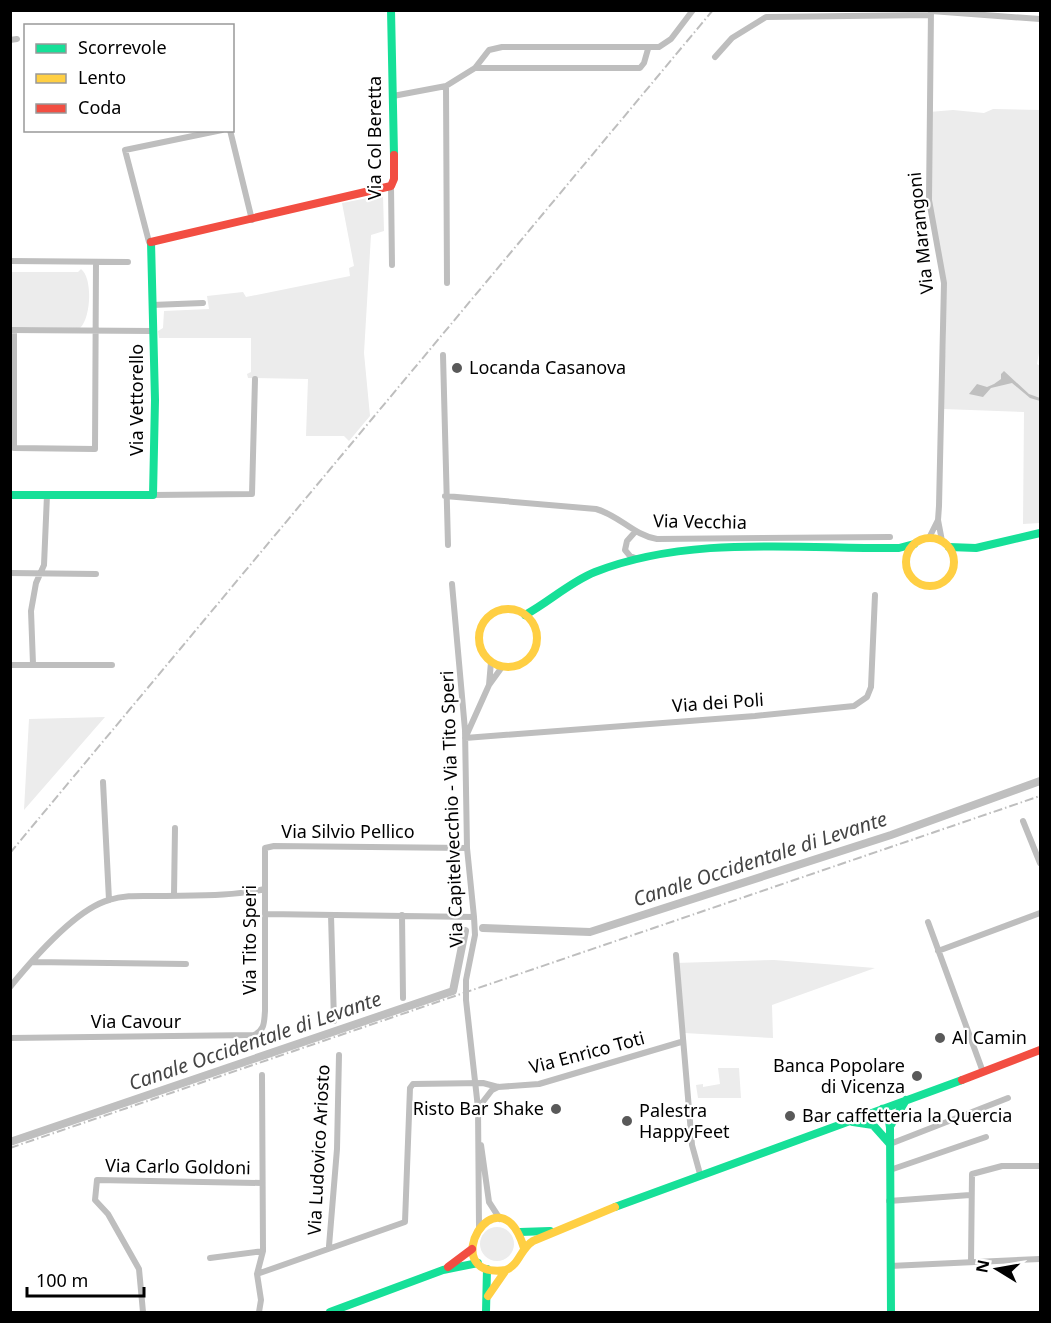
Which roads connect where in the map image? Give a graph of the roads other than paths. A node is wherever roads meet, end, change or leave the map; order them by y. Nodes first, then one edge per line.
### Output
1 (391, 10) edge
2 (693, 10) edge
3 (931, 12) edge
4 (1041, 19) edge
5 (648, 49) junction
6 (715, 57) dead end
7 (475, 68) junction
8 (446, 87) junction
9 (393, 96) junction
10 (212, 132) edge
11 (230, 132) edge
12 (392, 186) junction
13 (252, 220) junction
14 (149, 242) junction
15 (10, 261) edge
16 (96, 262) junction
17 (128, 262) dead end
18 (392, 265) dead end
19 (447, 283) dead end
20 (203, 303) dead end
21 (152, 305) junction
22 (12, 330) edge
23 (96, 330) junction
24 (153, 331) junction
25 (443, 355) dead end
26 (255, 379) dead end
27 (10, 495) edge
28 (47, 495) junction
29 (153, 495) junction
30 (446, 496) junction
31 (938, 520) junction
32 (635, 532) junction
33 (1041, 533) edge
34 (890, 537) dead end
35 (929, 538) junction
36 (942, 541) junction
37 (914, 544) junction
38 (448, 545) dead end
39 (949, 547) junction
40 (891, 548) junction
41 (976, 548) junction
42 (625, 550) junction
43 (638, 560) junction
44 (614, 566) junction
45 (906, 566) junction
46 (954, 567) junction
47 (10, 573) edge
48 (40, 574) junction
49 (96, 574) dead end
50 (452, 584) dead end
51 (875, 595) dead end
52 (545, 604) junction
53 (525, 615) junction
54 (533, 624) junction
55 (491, 662) junction
56 (33, 664) junction
57 (10, 665) edge
58 (112, 665) dead end
59 (502, 667) junction
60 (489, 685) junction
61 (465, 738) junction
62 (103, 782) dead end
63 (1023, 821) dead end
64 (175, 828) dead end
65 (265, 848) joint
66 (467, 848) junction
67 (1041, 863) edge
68 (265, 889) junction
69 (174, 896) junction
70 (109, 900) junction
71 (1041, 913) edge
72 (266, 914) junction
73 (331, 915) junction
74 (402, 915) junction
75 (474, 917) junction
76 (928, 922) dead end
77 (938, 951) junction
78 (676, 955) dead end
79 (32, 963) junction
80 (186, 964) dead end
81 (10, 987) edge
82 (403, 998) dead end
83 (334, 1021) dead end
84 (261, 1032) joint
85 (10, 1038) edge
86 (681, 1042) junction
87 (1041, 1050) edge
88 (339, 1055) dead end
89 (983, 1072) junction
90 (262, 1074) dead end
91 (474, 1084) junction
92 (498, 1087) junction
93 (1008, 1098) dead end
94 (907, 1099) junction
95 (477, 1108) junction
96 (882, 1108) junction
97 (843, 1122) junction
98 (888, 1136) junction
99 (987, 1137) dead end
100 (479, 1139) junction
101 (1041, 1166) edge
102 (890, 1170) junction
103 (700, 1174) junction
104 (261, 1183) junction
105 (970, 1195) junction
106 (890, 1201) junction
107 (500, 1219) junction
108 (479, 1227) junction
109 (553, 1231) junction
110 (520, 1232) junction
111 (329, 1246) junction
112 (524, 1248) junction
113 (472, 1249) junction
114 (263, 1251) junction
115 (210, 1258) dead end
116 (1041, 1259) edge
117 (971, 1262) junction
118 (478, 1263) junction
119 (890, 1266) junction
120 (486, 1269) junction
121 (443, 1270) junction
122 (506, 1270) junction
123 (257, 1274) junction
124 (486, 1299) junction
125 (143, 1312) edge
126 (259, 1312) edge
127 (330, 1312) edge
128 (486, 1312) edge
129 (891, 1312) edge

1 - 9 main road, Via Col Beretta
2 - 5 street
3 - 4 street
3 - 6 street
3 - 31 street, Via Marangoni
5 - 7 street
5 - 7 street
7 - 8 street
8 - 9 street
8 - 19 street
9 - 12 main road, Via Col Beretta
10 - 14 street, Via Vettorello
11 - 13 street
12 - 13 main road
12 - 18 street, Via Col Beretta
13 - 14 main road
14 - 21 main road, Via Vettorello
15 - 16 street
16 - 17 street
16 - 23 street
20 - 21 street
21 - 24 main road, Via Vettorello
22 - 23 street
22 - 23 street
23 - 24 street
24 - 29 main road, Via Vettorello
25 - 30 street
26 - 29 street
27 - 28 main road
28 - 29 main road
28 - 48 street
30 - 32 street, Via Vecchia
30 - 38 street
31 - 35 street, Via Marangoni
31 - 36 street, Via Marangoni
32 - 34 street, Via Vecchia
32 - 42 street
33 - 41 main road
35 - 36 main road
35 - 37 main road
36 - 39 main road
37 - 40 main road
37 - 45 main road
39 - 41 main road
39 - 46 main road
40 - 43 main road
40 - 45 main road
41 - 46 main road
42 - 43 street
42 - 44 street
43 - 44 main road
44 - 52 main road
45 - 46 main road
47 - 48 street
48 - 49 street
48 - 56 street
50 - 61 street, Via Capitelvecchio - Via Tito Speri
51 - 61 street, Via dei Poli
52 - 53 main road
52 - 54 main road
53 - 54 main road
53 - 55 main road
54 - 59 main road
55 - 59 main road
55 - 60 street
56 - 57 street
56 - 58 street
59 - 60 street
60 - 61 street
61 - 66 street, Via Capitelvecchio - Via Tito Speri
62 - 70 street
63 - 67 street
64 - 69 street
65 - 66 street, Via Silvio Pellico
65 - 68 street, Via Tito Speri
66 - 75 street, Via Capitelvecchio - Via Tito Speri
68 - 69 street
68 - 72 street, Via Tito Speri
69 - 70 street
70 - 79 street
71 - 77 street
72 - 73 street
72 - 84 street, Via Tito Speri
73 - 74 street
73 - 83 street
74 - 75 street
74 - 82 street
75 - 91 street, Via Capitelvecchio - Via Tito Speri
76 - 77 street
77 - 89 street
78 - 86 street
79 - 80 street
79 - 81 street
84 - 85 street, Via Cavour
86 - 92 street, Via Enrico Toti
86 - 103 street
87 - 89 main road
88 - 111 street, Via Ludovico Ariosto
89 - 94 main road
90 - 104 street
91 - 92 street, Via Enrico Toti
91 - 95 street, Via Capitelvecchio - Via Tito Speri
91 - 111 street, Via Enrico Toti
92 - 95 street
93 - 98 street
94 - 96 main road
94 - 98 main road
95 - 100 street, Via Capitelvecchio - Via Tito Speri
96 - 97 main road
96 - 98 main road
97 - 98 main road
97 - 103 main road
98 - 102 main road
99 - 102 street
100 - 107 street
100 - 108 street
101 - 105 street
102 - 106 main road
103 - 109 main road
104 - 114 street
104 - 125 street, Via Carlo Goldoni
105 - 106 street
105 - 117 street
106 - 119 main road
107 - 108 main road
107 - 110 main road
108 - 113 main road
109 - 110 main road
109 - 112 main road
110 - 112 main road
111 - 123 street
112 - 122 main road
113 - 118 main road
113 - 121 main road
114 - 115 street
114 - 123 street
116 - 117 street
117 - 119 street
118 - 120 main road
118 - 121 main road
119 - 129 main road
120 - 122 main road
120 - 124 main road
121 - 127 main road
122 - 124 main road
123 - 126 street
124 - 128 main road

